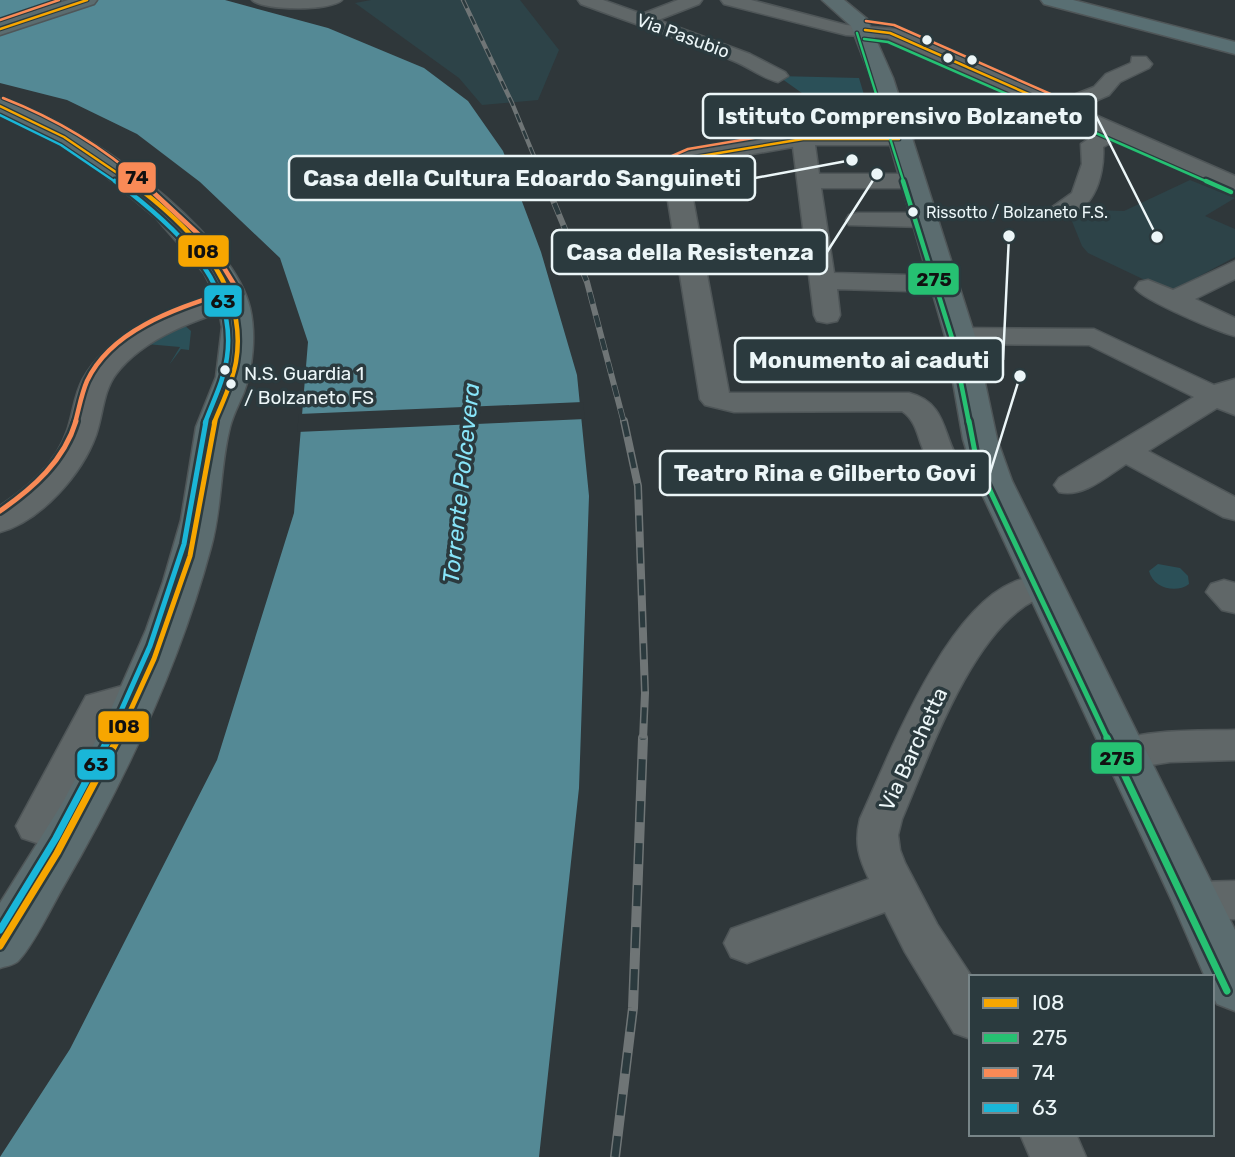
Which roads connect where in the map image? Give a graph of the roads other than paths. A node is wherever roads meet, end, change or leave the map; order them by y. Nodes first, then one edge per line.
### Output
1 (87, 0) edge
2 (261, 0) edge
3 (333, 0) edge
4 (587, 0) edge
5 (693, 0) edge
6 (730, 0) edge
7 (832, 0) edge
8 (1051, 0) edge
9 (641, 21) junction
10 (0, 29) edge
11 (865, 30) junction
12 (1235, 48) edge
13 (1139, 61) dead end
14 (778, 76) dead end
15 (0, 106) edge
16 (1055, 106) junction
17 (1115, 132) junction
18 (803, 139) junction
19 (899, 139) junction
20 (808, 181) junction
21 (914, 181) junction
22 (1235, 184) edge
23 (1063, 208) dead end
24 (858, 220) dead end
25 (925, 220) junction
26 (1235, 269) edge
27 (823, 281) junction
28 (943, 284) junction
29 (1148, 288) dead end
30 (233, 299) junction
31 (1173, 300) junction
32 (827, 315) dead end
33 (1235, 328) edge
34 (960, 336) junction
35 (1229, 396) edge
36 (1125, 451) junction
37 (994, 481) junction
38 (1070, 485) dead end
39 (1235, 510) edge
40 (0, 521) edge
41 (1043, 586) junction
42 (141, 695) junction
43 (1235, 745) edge
44 (1126, 753) junction
45 (37, 826) dead end
46 (895, 889) junction
47 (1216, 900) edge
48 (747, 943) dead end
49 (0, 946) edge
50 (1235, 987) edge
51 (969, 1014) edge
52 (1047, 1136) edge
53 (1060, 1157) edge

1 - 10 main road
2 - 3 street
4 - 9 street, Via Pasubio
5 - 9 street
6 - 11 street
7 - 11 main road
8 - 12 highway
9 - 14 street, Via Pasubio
11 - 16 street
11 - 19 main road
13 - 16 street
15 - 30 main road
16 - 17 street
16 - 19 street
17 - 22 street
17 - 23 street
18 - 19 street
18 - 20 street
18 - 37 street
19 - 21 main road
20 - 21 street
20 - 27 street
21 - 25 main road
24 - 25 street
25 - 28 main road
26 - 31 street
27 - 28 street
27 - 32 street
28 - 34 main road
29 - 31 street
30 - 40 street
30 - 42 main road
31 - 33 street
34 - 35 street
34 - 37 main road
35 - 36 street
36 - 38 street
36 - 39 street
37 - 41 main road
41 - 44 main road
41 - 46 street, Via Barchetta
42 - 45 street
42 - 49 main road
43 - 44 street
44 - 47 main road
46 - 48 street
46 - 51 street, Via Barchetta
47 - 50 main road
52 - 53 street

